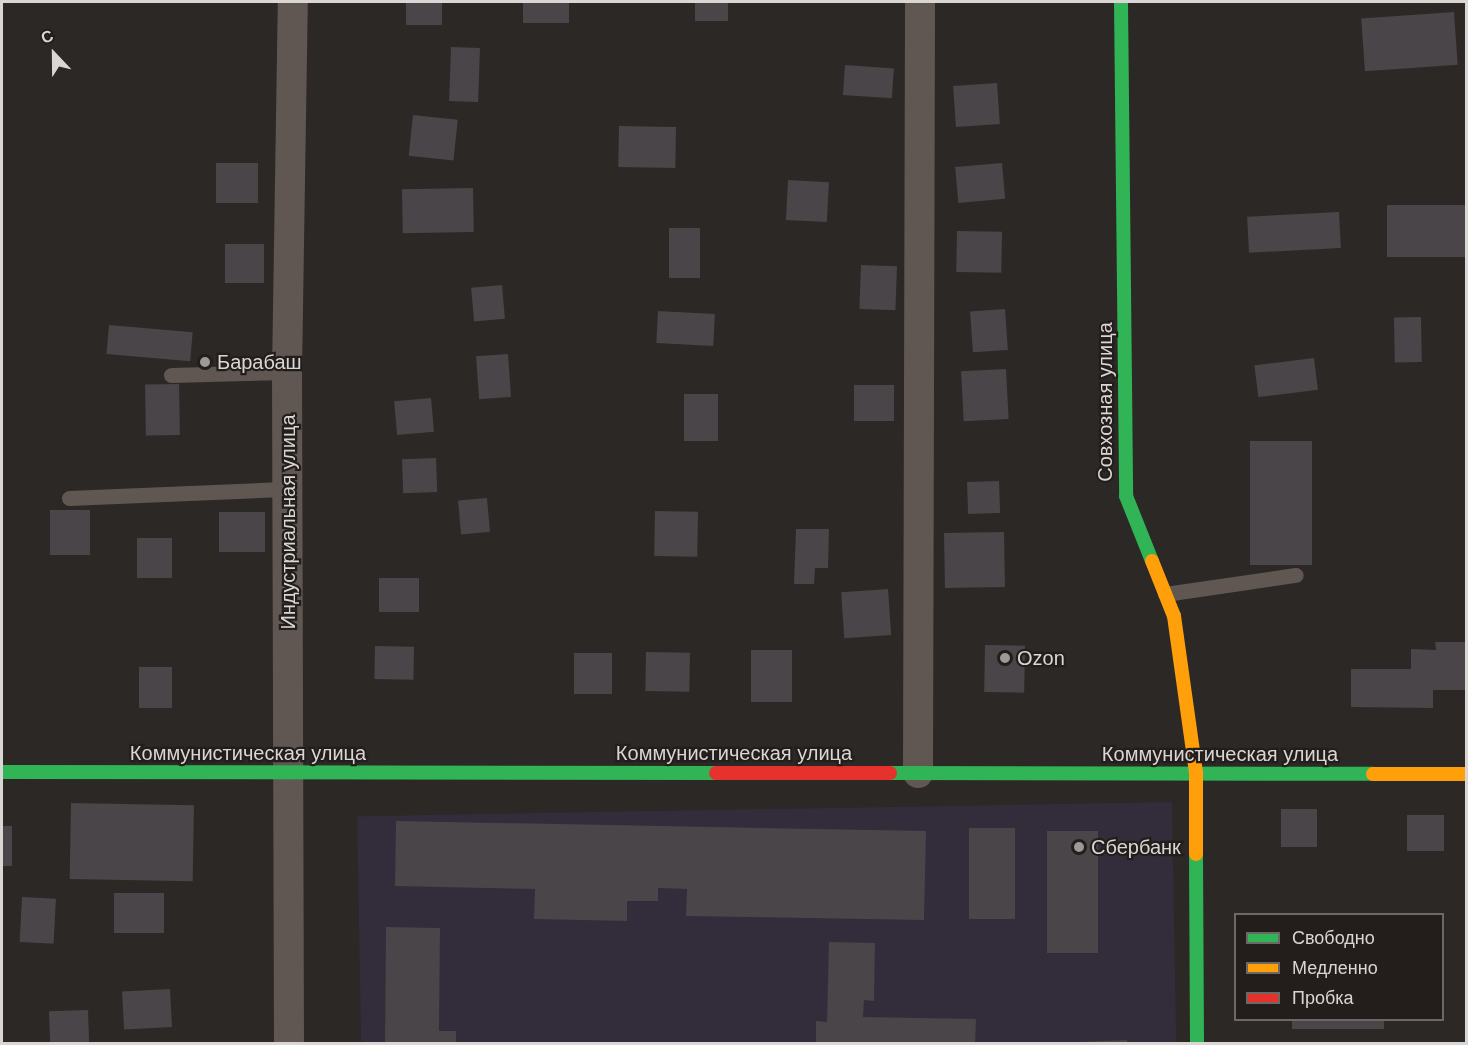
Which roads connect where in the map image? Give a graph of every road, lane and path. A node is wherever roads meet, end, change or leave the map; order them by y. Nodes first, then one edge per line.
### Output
1 (293, 2) edge
2 (921, 2) edge
3 (1121, 2) edge
4 (287, 372) junction
5 (171, 375) dead end
6 (288, 489) junction
7 (69, 498) dead end
8 (1296, 575) dead end
9 (1165, 594) junction
10 (2, 772) edge
11 (288, 772) junction
12 (918, 773) junction
13 (1196, 773) junction
14 (1467, 774) edge
15 (289, 1044) edge
16 (1197, 1044) edge

1 - 4 street, Индустриальная улица
2 - 12 street
3 - 9 street, Совхозная улица
4 - 5 lane
4 - 6 street, Индустриальная улица
6 - 7 lane
6 - 11 street, Индустриальная улица
8 - 9 lane
9 - 13 street, Совхозная улица
10 - 11 street, Коммунистическая улица
11 - 12 street, Коммунистическая улица
11 - 15 street, Индустриальная улица
12 - 13 street, Коммунистическая улица
13 - 14 street, Коммунистическая улица
13 - 16 street, Совхозная улица

